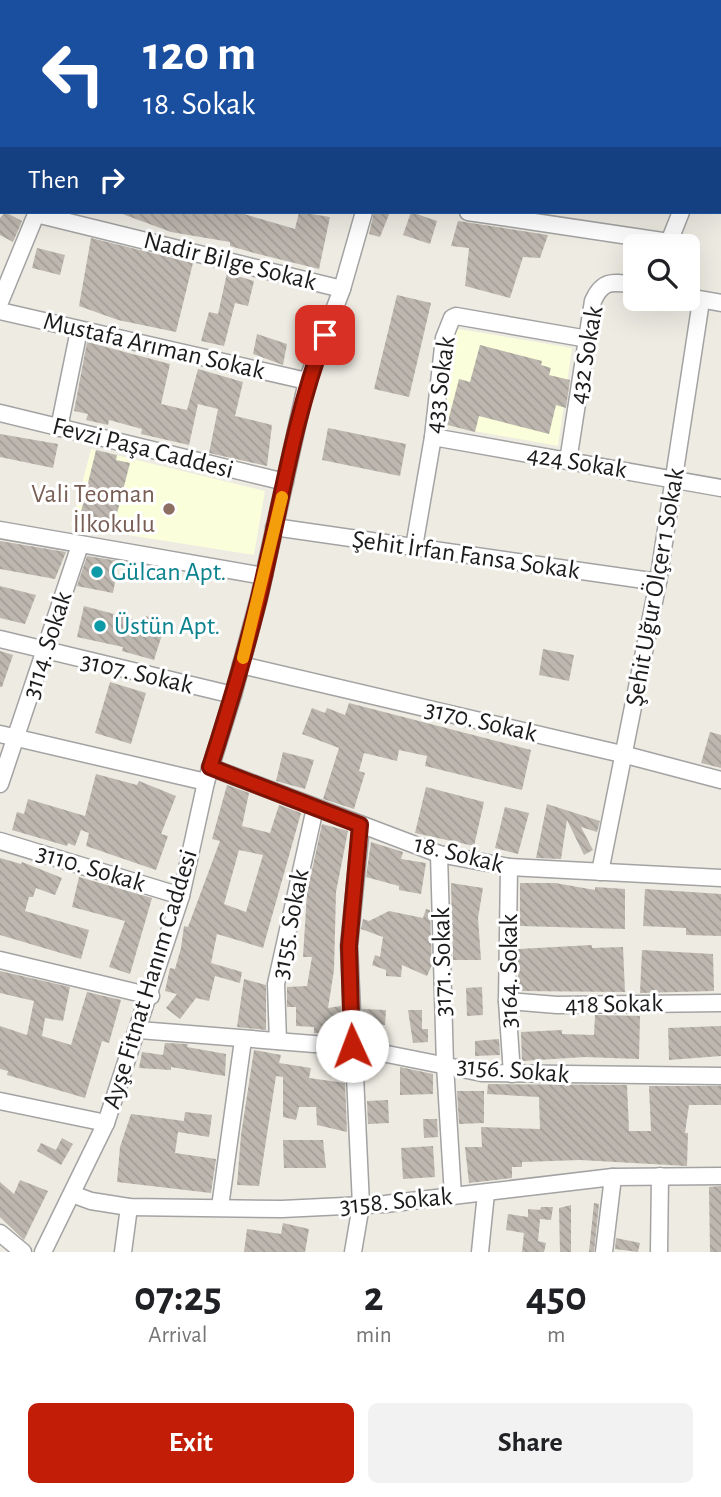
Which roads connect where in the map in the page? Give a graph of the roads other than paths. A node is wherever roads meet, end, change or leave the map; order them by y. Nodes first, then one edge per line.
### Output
1 (37, 214) edge
2 (41, 214) edge
3 (363, 214) edge
4 (480, 214) edge
5 (680, 214) edge
6 (672, 234) edge
7 (623, 237) edge
8 (623, 283) edge
9 (342, 289) junction
10 (700, 300) edge
11 (0, 302) edge
12 (721, 303) edge
13 (0, 311) edge
14 (693, 311) edge
15 (79, 330) junction
16 (588, 339) junction
17 (307, 381) junction
18 (0, 413) edge
19 (60, 428) junction
20 (433, 437) junction
21 (568, 461) junction
22 (675, 478) junction
23 (285, 482) junction
24 (721, 488) edge
25 (274, 527) junction
26 (0, 530) edge
27 (80, 545) junction
28 (414, 547) junction
29 (264, 576) junction
30 (658, 582) junction
31 (0, 639) edge
32 (45, 652) junction
33 (241, 665) junction
34 (233, 695) junction
35 (8, 736) edge
36 (626, 754) junction
37 (208, 775) junction
38 (721, 780) edge
39 (0, 784) edge
40 (315, 807) junction
41 (360, 825) junction
42 (0, 841) edge
43 (439, 854) junction
44 (509, 867) junction
45 (600, 872) junction
46 (721, 878) edge
47 (181, 896) junction
48 (0, 960) edge
49 (150, 996) junction
50 (508, 1002) junction
51 (721, 1003) edge
52 (139, 1030) junction
53 (243, 1040) junction
54 (278, 1041) junction
55 (352, 1046) junction
56 (444, 1065) junction
57 (512, 1074) junction
58 (721, 1076) edge
59 (0, 1101) edge
60 (106, 1123) junction
61 (660, 1176) junction
62 (721, 1176) edge
63 (613, 1177) junction
64 (486, 1193) junction
65 (72, 1194) junction
66 (453, 1196) junction
67 (361, 1205) junction
68 (129, 1207) junction
69 (220, 1207) junction
70 (0, 1233) edge
71 (23, 1252) edge
72 (43, 1252) edge
73 (123, 1252) edge
74 (353, 1252) edge
75 (480, 1252) edge
76 (604, 1252) edge
77 (659, 1252) edge

1 - 11 street
2 - 9 street, Nadir Bilge Sokak
3 - 9 street, Ayşe Fitnat Hanım Caddesi
4 - 7 street
5 - 6 street
8 - 16 street, 432 Sokak
9 - 17 street, Ayşe Fitnat Hanım Caddesi
10 - 12 street
13 - 15 street, Mustafa Arıman Sokak
14 - 22 street, Şehit Uğur Ölçer 1 Sokak
15 - 17 street, Mustafa Arıman Sokak
15 - 19 street
16 - 20 street, 433 Sokak
16 - 21 street, 432 Sokak
17 - 23 street, Ayşe Fitnat Hanım Caddesi
18 - 19 street, Fevzi Paşa Caddesi
19 - 23 street, Fevzi Paşa Caddesi
20 - 21 street, 424 Sokak
20 - 28 street, 433 Sokak
21 - 22 street, 424 Sokak
22 - 24 street, 424 Sokak
22 - 30 street, Şehit Uğur Ölçer 1 Sokak
23 - 25 street, Ayşe Fitnat Hanım Caddesi
25 - 28 street, Şehit İrfan Fansa Sokak
25 - 29 street, Ayşe Fitnat Hanım Caddesi
26 - 27 street
27 - 29 street
27 - 32 street, 3114. Sokak
28 - 30 street, Şehit İrfan Fansa Sokak
29 - 33 street, Ayşe Fitnat Hanım Caddesi
30 - 36 street, Şehit Uğur Ölçer 1 Sokak
31 - 32 street, 3107. Sokak
32 - 34 street, 3107. Sokak
32 - 35 street, 3114. Sokak
33 - 34 street, Ayşe Fitnat Hanım Caddesi
33 - 36 street, 3170. Sokak
34 - 37 street, Ayşe Fitnat Hanım Caddesi
35 - 37 street, 18. Sokak
35 - 39 street, 3114. Sokak
36 - 38 street, 3170. Sokak
36 - 45 street, Şehit Uğur Ölçer 1 Sokak
37 - 40 street, 18. Sokak
37 - 47 street, Ayşe Fitnat Hanım Caddesi
40 - 41 street, 18. Sokak
40 - 54 street, 3155. Sokak
41 - 43 street, 18. Sokak
41 - 55 street
42 - 47 street, 3110. Sokak
43 - 44 street, 18. Sokak
43 - 56 street, 3171. Sokak
44 - 45 street, 18. Sokak
44 - 50 street, 3164. Sokak
45 - 46 street, 18. Sokak
47 - 49 street, Ayşe Fitnat Hanım Caddesi
48 - 49 street
49 - 52 street, Ayşe Fitnat Hanım Caddesi
50 - 51 street, 418 Sokak
50 - 57 street, 3164. Sokak
52 - 53 street, 3156. Sokak
52 - 60 street, Ayşe Fitnat Hanım Caddesi
53 - 54 street, 3156. Sokak
53 - 69 street
54 - 55 street, 3156. Sokak
55 - 56 street, 3156. Sokak
55 - 67 street
56 - 57 street, 3156. Sokak
56 - 66 street, 3171. Sokak
57 - 58 street, 3156. Sokak
59 - 60 street
60 - 65 street, Ayşe Fitnat Hanım Caddesi
61 - 62 street, 3158. Sokak
61 - 63 street, 3158. Sokak
61 - 77 street
63 - 64 street, 3158. Sokak
63 - 76 street
64 - 66 street, 3158. Sokak
64 - 75 street
65 - 68 street, 3158. Sokak
65 - 72 street, Ayşe Fitnat Hanım Caddesi
66 - 67 street, 3158. Sokak
67 - 69 street, 3158. Sokak
67 - 74 street
68 - 69 street, 3158. Sokak
68 - 73 street
70 - 71 street

